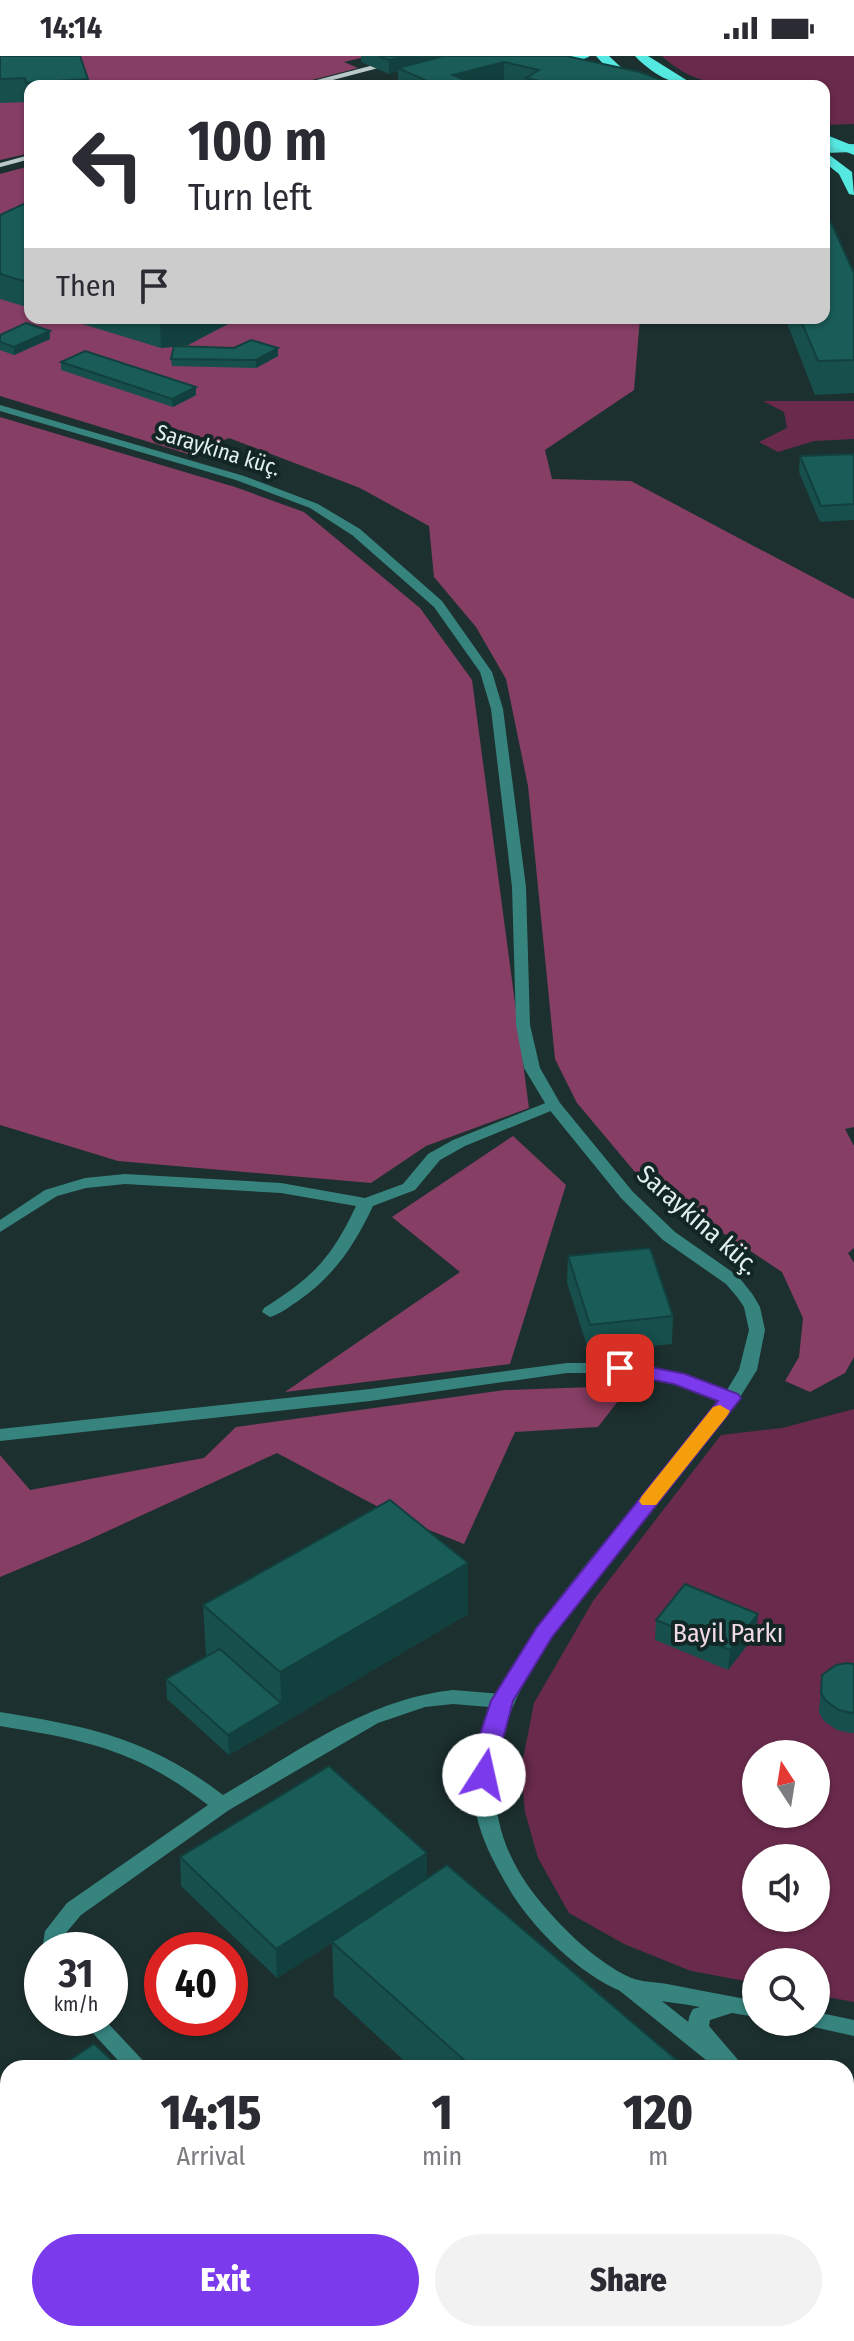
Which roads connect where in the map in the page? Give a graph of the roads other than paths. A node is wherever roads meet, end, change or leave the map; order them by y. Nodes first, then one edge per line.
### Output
1 (584, 56) edge
2 (602, 56) edge
3 (641, 56) edge
4 (534, 60) joint
5 (563, 70) edge
6 (633, 80) edge
7 (678, 80) edge
8 (830, 140) edge
9 (852, 149) edge
10 (830, 151) edge
11 (830, 158) edge
12 (854, 191) edge
13 (0, 408) edge
14 (553, 1105) junction
15 (366, 1203) junction
16 (0, 1227) edge
17 (270, 1312) dead end
18 (731, 1398) junction
19 (0, 1435) edge
20 (502, 1701) junction
21 (0, 1719) edge
22 (222, 1805) junction
23 (55, 1932) edge
24 (627, 1985) junction
25 (742, 2006) edge
26 (742, 2008) edge
27 (830, 2023) edge
28 (854, 2028) edge
29 (108, 2036) edge
30 (131, 2060) edge
31 (722, 2060) edge
32 (725, 2060) edge

1 - 4 highway
2 - 6 highway
3 - 7 highway
4 - 5 street
8 - 9 highway
9 - 10 main road
11 - 12 highway
13 - 14 street, Saraykina küç.
14 - 15 street
14 - 18 street, Saraykina küç.
15 - 16 street
15 - 17 street
18 - 19 street
18 - 20 street, Saraykina küç.
20 - 22 street
20 - 24 street, Saraykina küç.
21 - 22 street
22 - 23 street
24 - 25 street
24 - 31 street, Saraykina küç.
26 - 32 street
27 - 28 street
29 - 30 street

